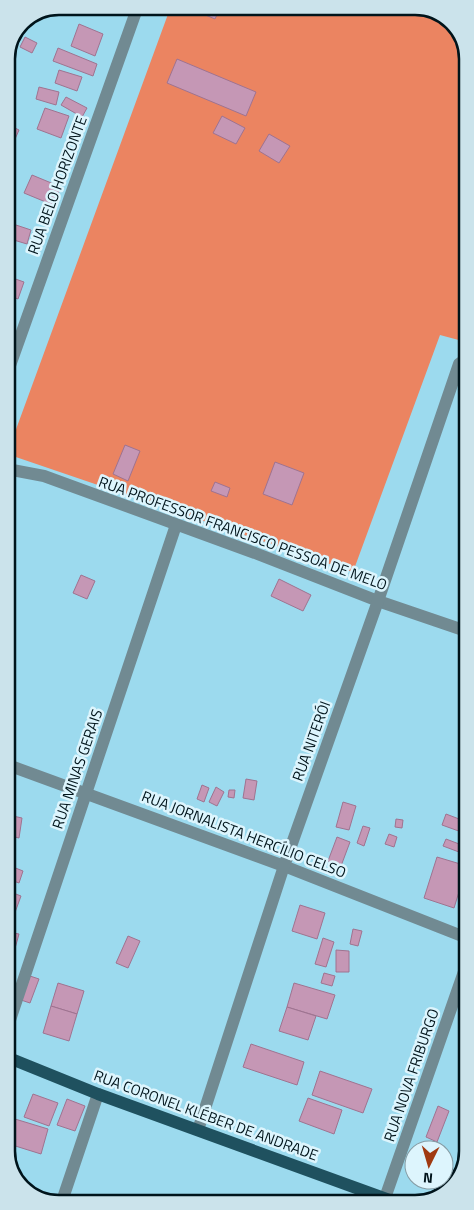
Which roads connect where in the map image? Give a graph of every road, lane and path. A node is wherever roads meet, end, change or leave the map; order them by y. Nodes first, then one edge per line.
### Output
1 (135, 15) edge
2 (15, 352) edge
3 (459, 371) edge
4 (15, 471) edge
5 (176, 525) junction
6 (378, 601) junction
7 (459, 629) edge
8 (15, 767) edge
9 (86, 792) junction
10 (284, 866) junction
11 (459, 935) edge
12 (459, 987) edge
13 (15, 1005) edge
14 (15, 1060) edge
15 (98, 1094) junction
16 (198, 1130) junction
17 (64, 1195) edge
18 (375, 1195) edge
19 (391, 1195) edge

1 - 2 street, RUA BELO HORIZONTE
3 - 6 street, RUA NITERÓI
4 - 5 street, RUA PROFESSOR FRANCISCO PESSOA DE MELO
5 - 6 street, RUA PROFESSOR FRANCISCO PESSOA DE MELO
5 - 9 street, RUA MINAS GERAIS
6 - 7 street, RUA PROFESSOR FRANCISCO PESSOA DE MELO
6 - 10 street, RUA NITERÓI
8 - 9 street, RUA JORNALISTA HERCÍLIO CELSO
9 - 10 street, RUA JORNALISTA HERCÍLIO CELSO
9 - 13 street, RUA MINAS GERAIS
10 - 11 street, RUA JORNALISTA HERCÍLIO CELSO
10 - 16 street, RUA NITERÓI
12 - 19 street, RUA NOVA FRIBURGO
14 - 15 main road, RUA CORONEL KLÉBER DE ANDRADE
15 - 16 main road, RUA CORONEL KLÉBER DE ANDRADE
15 - 17 street
16 - 18 main road, RUA CORONEL KLÉBER DE ANDRADE

